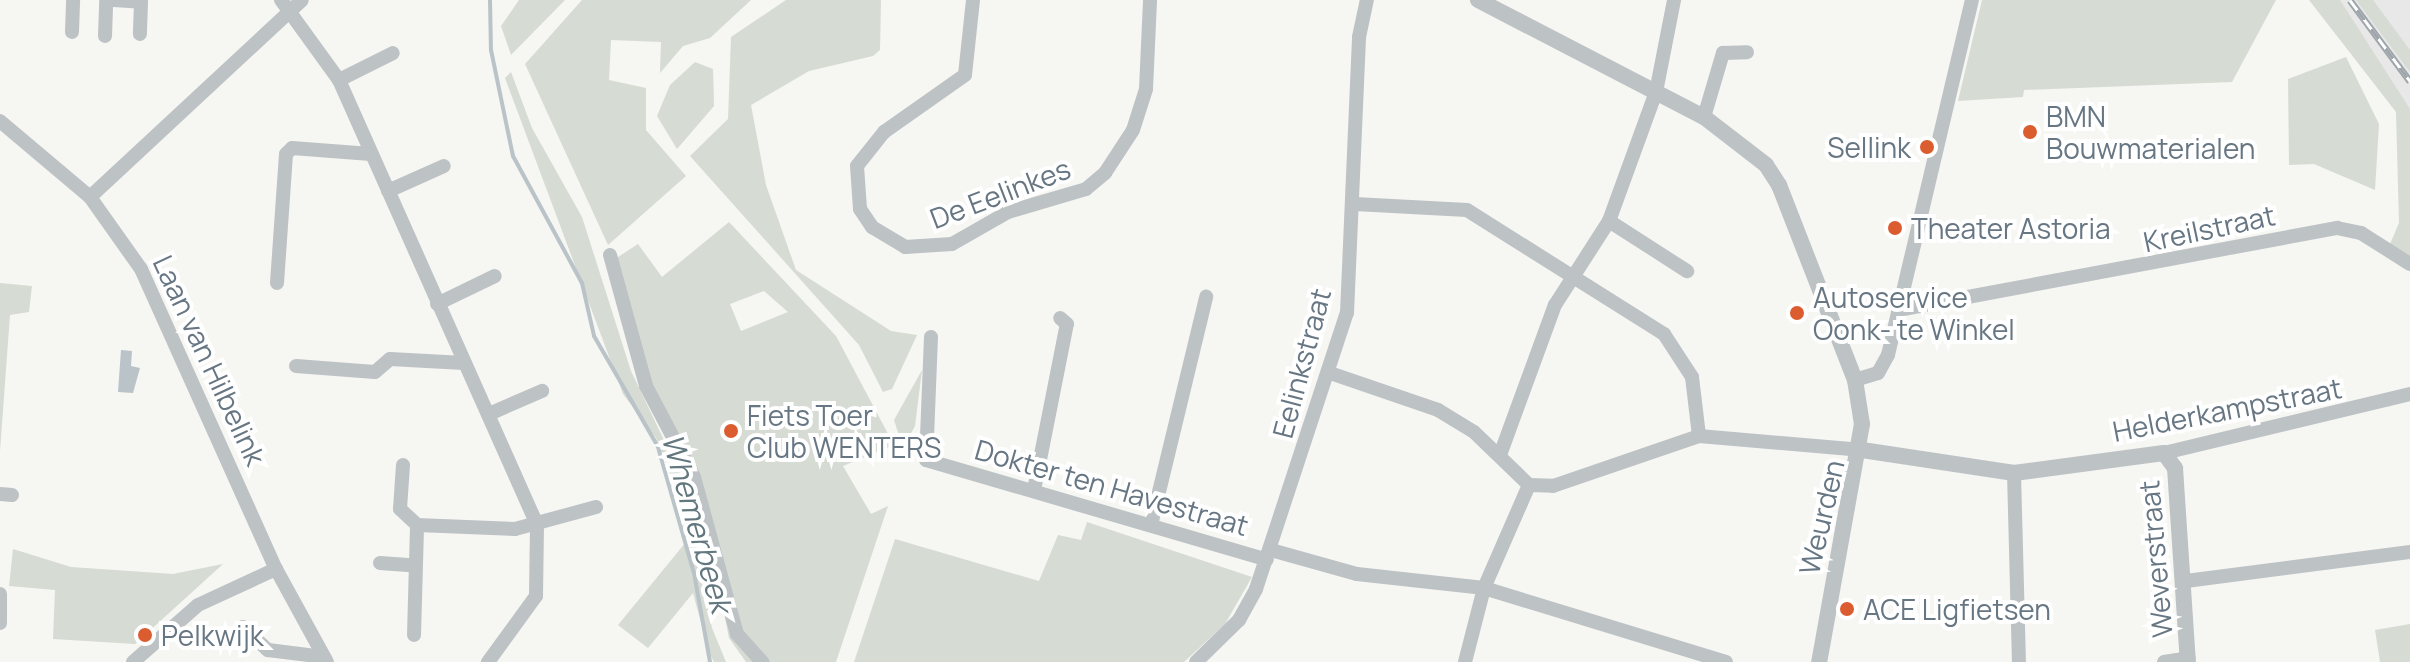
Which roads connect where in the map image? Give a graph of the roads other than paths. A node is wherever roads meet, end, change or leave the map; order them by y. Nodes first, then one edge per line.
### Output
1 (73, 0) edge
2 (106, 0) edge
3 (114, 0) edge
4 (973, 0) edge
5 (1150, 0) edge
6 (1367, 0) edge
7 (1478, 0) edge
8 (1674, 0) edge
9 (1972, 0) edge
10 (291, 4) edge
11 (72, 32) dead end
12 (140, 34) dead end
13 (105, 36) dead end
14 (1747, 52) dead end
15 (393, 53) dead end
16 (339, 80) junction
17 (1656, 92) junction
18 (1704, 117) junction
19 (0, 121) edge
20 (371, 154) junction
21 (444, 166) dead end
22 (388, 191) junction
23 (90, 197) junction
24 (1355, 204) junction
25 (1609, 221) junction
26 (610, 255) dead end
27 (2410, 264) edge
28 (1687, 271) dead end
29 (495, 276) dead end
30 (1574, 276) junction
31 (277, 283) dead end
32 (1206, 297) dead end
33 (437, 304) junction
34 (1898, 310) junction
35 (1060, 318) dead end
36 (931, 337) dead end
37 (464, 363) junction
38 (296, 366) dead end
39 (1330, 373) junction
40 (1855, 380) junction
41 (542, 391) dead end
42 (2410, 394) edge
43 (489, 414) junction
44 (1699, 436) junction
45 (1862, 450) junction
46 (2164, 453) junction
47 (1500, 455) junction
48 (403, 465) dead end
49 (2014, 473) junction
50 (1529, 485) junction
51 (1034, 490) junction
52 (596, 507) dead end
53 (417, 525) junction
54 (537, 525) junction
55 (1151, 525) junction
56 (2410, 552) edge
57 (1269, 555) junction
58 (380, 563) dead end
59 (411, 565) junction
60 (276, 569) junction
61 (2186, 581) junction
62 (1484, 588) junction
63 (0, 594) edge
64 (0, 623) edge
65 (243, 627) dead end
66 (414, 635) dead end
67 (325, 660) edge
68 (2189, 660) edge
69 (133, 662) edge
70 (488, 662) edge
71 (762, 662) edge
72 (1196, 662) edge
73 (1465, 662) edge
74 (1726, 662) edge
75 (1819, 662) edge
76 (2019, 662) edge
77 (2164, 662) edge

1 - 11 street
2 - 13 street
3 - 12 street
4 - 5 street, De Eelinkes
6 - 24 street, Eelinkstraat
7 - 17 street
8 - 17 street
9 - 34 street
10 - 16 street
10 - 23 street
14 - 18 street
15 - 16 street
16 - 20 street
17 - 18 street
17 - 25 street
18 - 40 street
19 - 23 street, Laan van Hilbelink
20 - 22 street
20 - 31 street
21 - 22 street
22 - 33 street
23 - 60 street, Laan van Hilbelink
24 - 30 street
24 - 39 street, Eelinkstraat
25 - 28 street
25 - 30 street
26 - 71 street
27 - 34 street, Kreilstraat
29 - 33 street
30 - 44 street
30 - 47 street
32 - 55 street
33 - 37 street
34 - 40 street
35 - 51 street
36 - 51 street, Dokter ten Havestraat
37 - 38 street
37 - 43 street
39 - 47 street
39 - 57 street, Eelinkstraat
40 - 45 street
41 - 43 street
42 - 46 street, Helderkampstraat
43 - 54 street
44 - 45 street, Weurden
44 - 50 street
45 - 49 street, Helderkampstraat
45 - 75 street, Weurden
46 - 49 street, Helderkampstraat
46 - 61 street, Weverstraat
47 - 50 street
48 - 53 street
49 - 76 street
50 - 62 street
51 - 55 street, Dokter ten Havestraat
52 - 54 street
53 - 54 street
53 - 59 street
54 - 70 street
55 - 57 street, Dokter ten Havestraat
56 - 61 street
57 - 62 street, Dokter ten Havestraat
57 - 72 street, Eelinkstraat
58 - 59 street
59 - 66 street
60 - 67 street, Laan van Hilbelink
60 - 69 street
61 - 68 street, Weverstraat
62 - 73 street
62 - 74 street, Dokter ten Havestraat
63 - 64 street
65 - 67 street, Laan van Hilbelink
68 - 77 street

